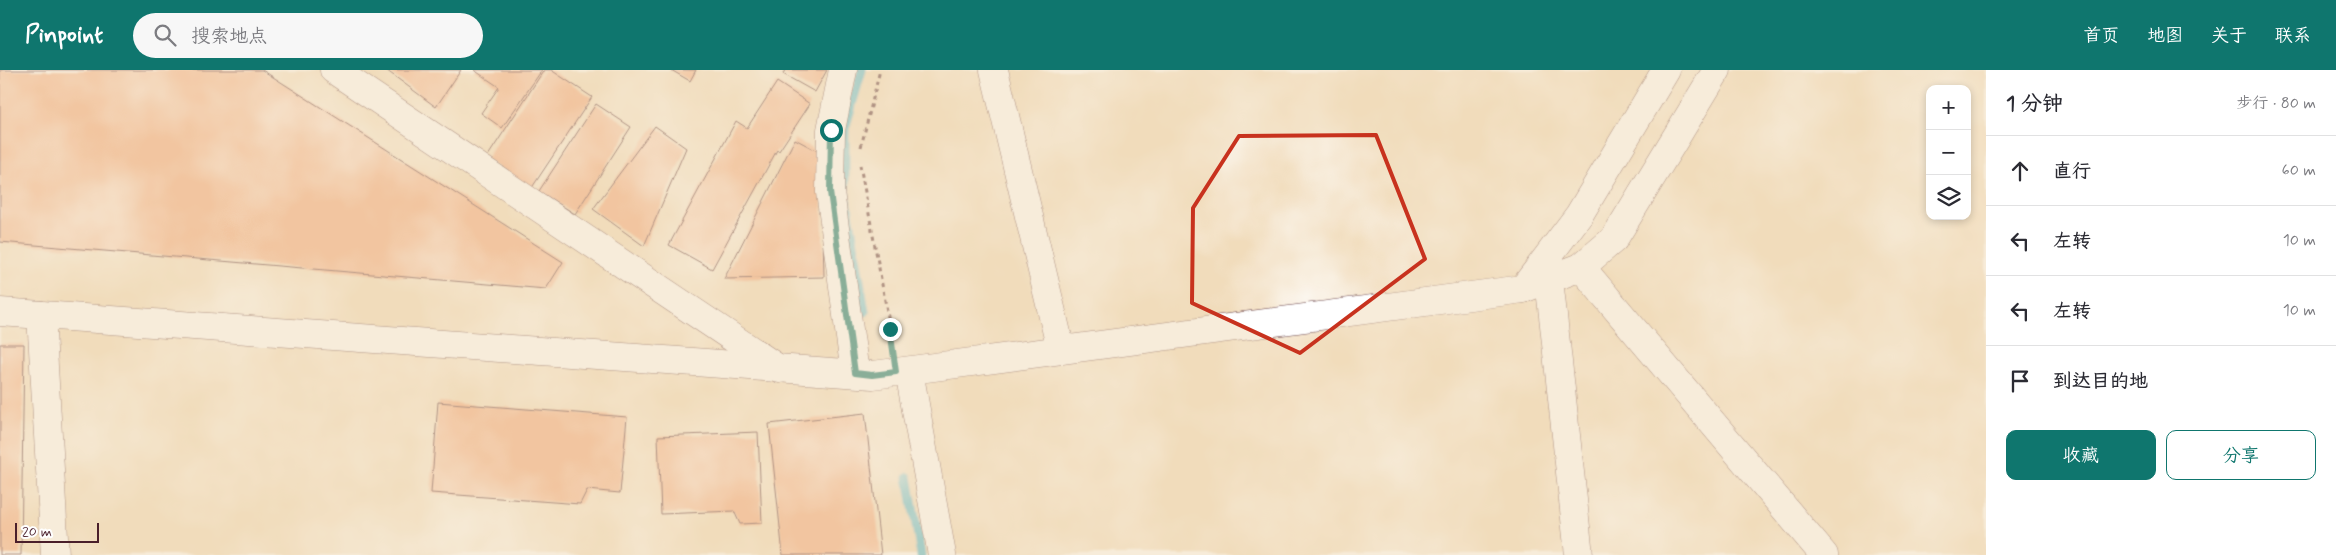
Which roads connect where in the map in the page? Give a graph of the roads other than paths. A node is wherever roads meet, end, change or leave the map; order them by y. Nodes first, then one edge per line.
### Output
1 (334, 70) edge
2 (843, 70) edge
3 (994, 70) edge
4 (1666, 70) edge
5 (1718, 70) edge
6 (1581, 267) junction
7 (1549, 279) junction
8 (1523, 289) junction
9 (0, 312) edge
10 (41, 315) junction
11 (1061, 350) junction
12 (779, 369) junction
13 (903, 371) junction
14 (855, 373) junction
15 (55, 555) edge
16 (942, 555) edge
17 (1579, 555) edge
18 (1824, 555) edge

1 - 12 street
2 - 14 street
3 - 11 street
4 - 8 street
5 - 6 street
6 - 7 street
6 - 18 street
7 - 8 street
7 - 17 street
8 - 11 street
9 - 10 street
10 - 12 street
10 - 15 street
11 - 13 street
12 - 14 street
13 - 14 street
13 - 16 street

